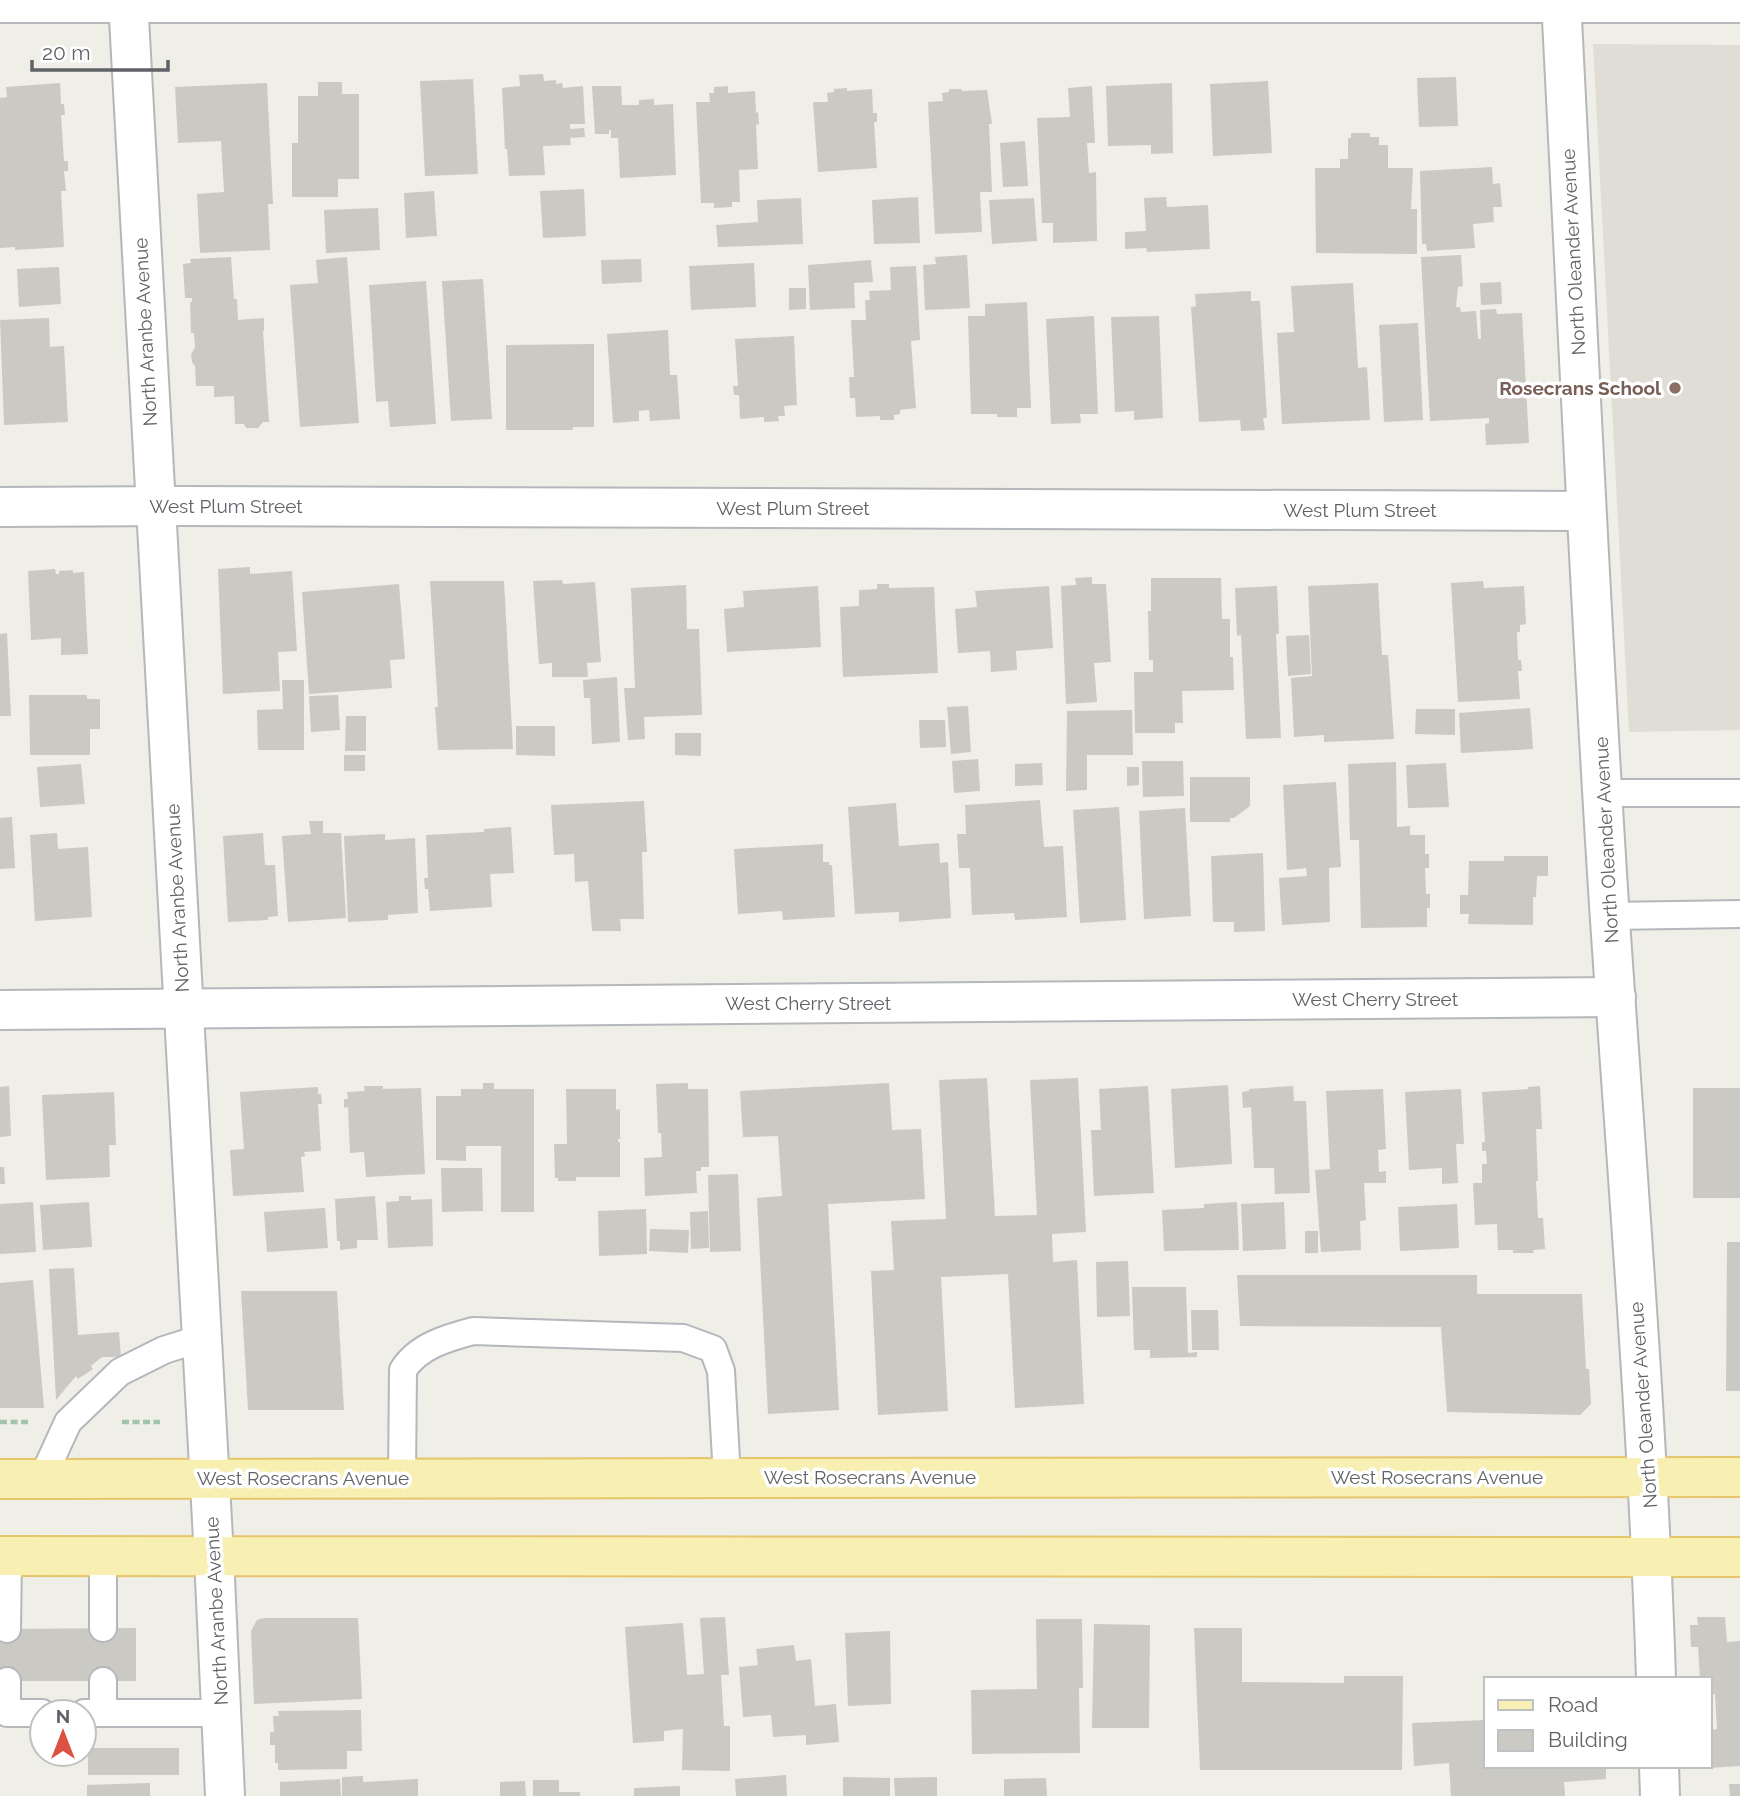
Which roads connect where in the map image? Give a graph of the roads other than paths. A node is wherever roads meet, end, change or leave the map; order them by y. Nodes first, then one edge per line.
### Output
1 (128, 1) edge
2 (1561, 1) edge
3 (0, 3) edge
4 (1740, 3) edge
5 (155, 506) junction
6 (0, 507) edge
7 (1586, 511) junction
8 (1603, 793) junction
9 (1740, 793) edge
10 (1740, 914) edge
11 (1610, 916) junction
12 (1616, 997) junction
13 (183, 1008) junction
14 (0, 1010) edge
15 (202, 1338) junction
16 (1649, 1476) junction
17 (1740, 1476) edge
18 (726, 1477) junction
19 (209, 1478) junction
20 (402, 1478) junction
21 (0, 1479) edge
22 (42, 1479) junction
23 (4, 1556) edge
24 (103, 1557) junction
25 (214, 1557) junction
26 (1652, 1557) junction
27 (1740, 1557) edge
28 (103, 1628) dead end
29 (7, 1629) dead end
30 (1656, 1677) edge
31 (7, 1681) dead end
32 (103, 1681) dead end
33 (98, 1698) edge
34 (28, 1713) edge
35 (98, 1713) edge
36 (221, 1713) junction
37 (1659, 1768) edge
38 (225, 1796) edge
39 (1660, 1796) edge

1 - 2 street
1 - 3 street
1 - 5 street, North Aranbe Avenue
2 - 4 street
2 - 7 street, North Oleander Avenue
5 - 6 street, West Plum Street
5 - 7 street, West Plum Street
5 - 13 street, North Aranbe Avenue
7 - 8 street, North Oleander Avenue
8 - 9 lane
8 - 11 street, North Oleander Avenue
10 - 11 lane
11 - 12 street, North Oleander Avenue
12 - 13 street, West Cherry Street
12 - 16 street, North Oleander Avenue
13 - 14 street, West Cherry Street
13 - 15 street, North Aranbe Avenue
15 - 19 street, North Aranbe Avenue
15 - 22 lane
16 - 17 main road, West Rosecrans Avenue
16 - 18 main road, West Rosecrans Avenue
16 - 26 street, North Oleander Avenue
18 - 20 main road, West Rosecrans Avenue
18 - 20 lane
19 - 20 main road, West Rosecrans Avenue
19 - 22 main road, West Rosecrans Avenue
19 - 25 street, North Aranbe Avenue
21 - 22 main road, West Rosecrans Avenue
23 - 24 main road
23 - 29 lane
24 - 25 main road
24 - 28 lane
25 - 26 main road
25 - 36 street, North Aranbe Avenue
26 - 27 main road
26 - 30 street, North Oleander Avenue
31 - 34 lane
32 - 33 lane
35 - 36 lane
36 - 38 street, North Aranbe Avenue
37 - 39 street

